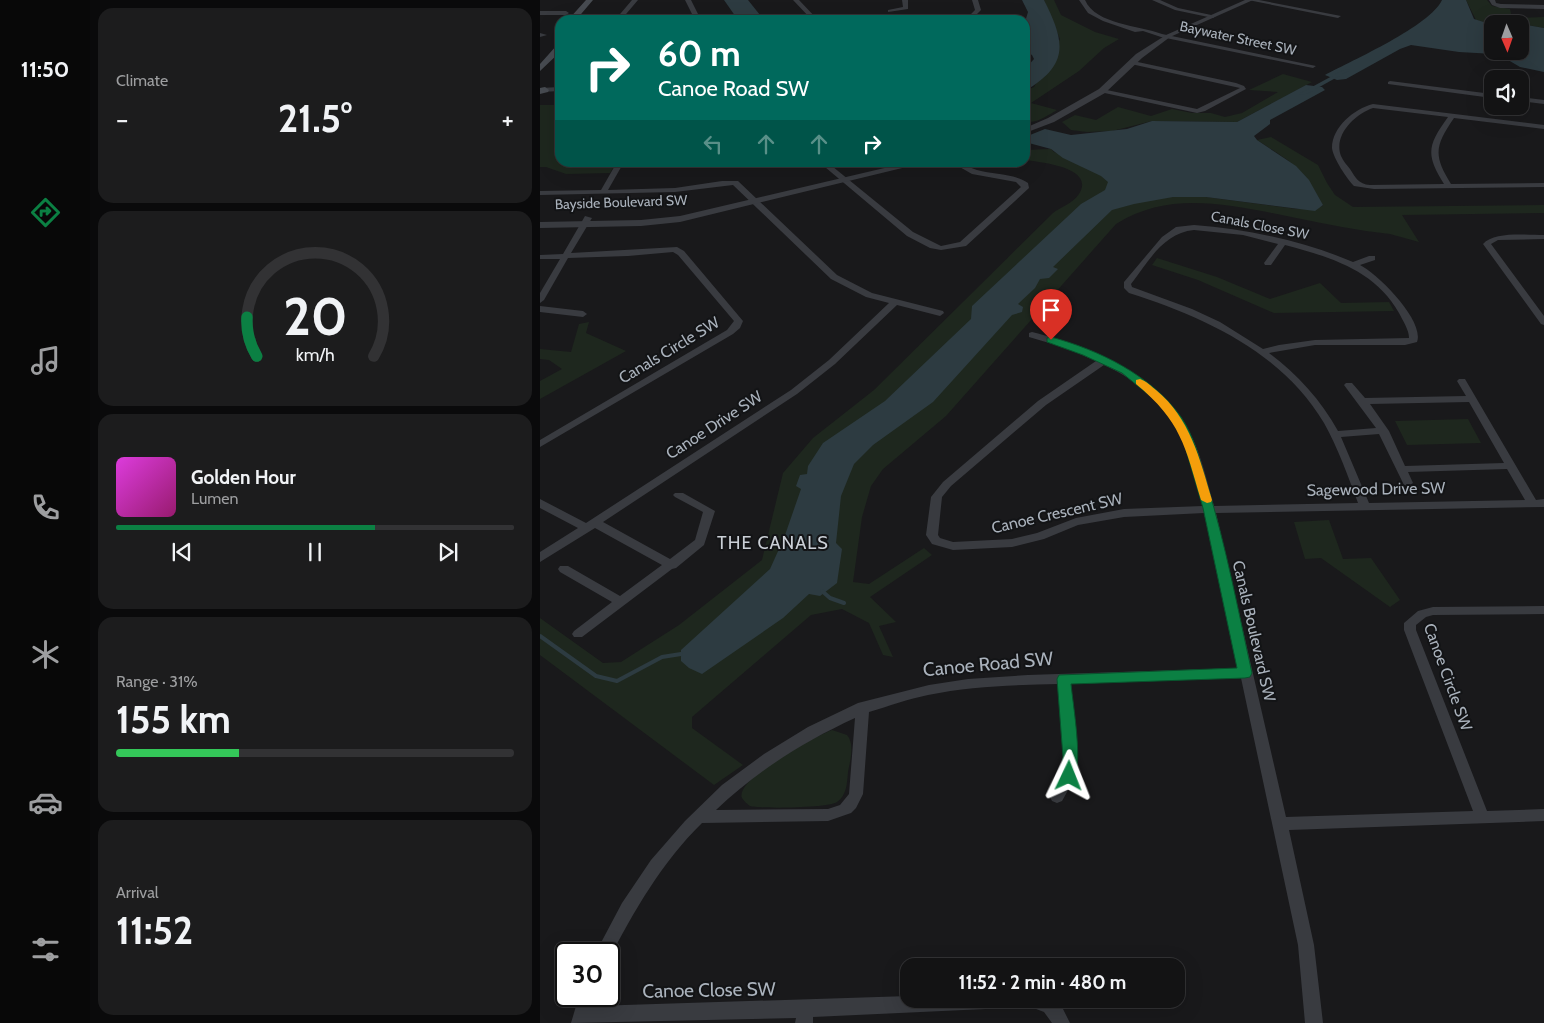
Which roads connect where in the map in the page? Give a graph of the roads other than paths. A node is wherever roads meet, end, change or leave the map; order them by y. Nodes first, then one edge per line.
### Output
1 (635, 0) edge
2 (688, 0) edge
3 (796, 0) edge
4 (804, 0) edge
5 (905, 0) edge
6 (975, 0) edge
7 (1082, 0) edge
8 (1155, 0) edge
9 (1250, 0) edge
10 (1492, 0) edge
11 (593, 3) edge
12 (1544, 7) edge
13 (890, 11) dead end
14 (566, 12) dead end
15 (540, 13) edge
16 (589, 13) dead end
17 (578, 15) edge
18 (622, 15) edge
19 (696, 15) edge
20 (810, 15) edge
21 (973, 15) edge
22 (1213, 16) junction
23 (1338, 16) dead end
24 (1168, 36) junction
25 (555, 52) edge
26 (1133, 63) junction
27 (1313, 66) dead end
28 (540, 69) edge
29 (1391, 81) dead end
30 (555, 89) edge
31 (542, 90) edge
32 (1102, 91) junction
33 (1484, 93) edge
34 (1529, 99) edge
35 (1544, 100) edge
36 (1452, 116) junction
37 (1544, 127) edge
38 (1030, 129) edge
39 (618, 167) edge
40 (828, 167) edge
41 (903, 167) edge
42 (964, 167) edge
43 (846, 181) junction
44 (1544, 185) edge
45 (1449, 186) junction
46 (603, 192) junction
47 (540, 193) edge
48 (756, 202) junction
49 (540, 219) edge
50 (586, 221) junction
51 (540, 225) edge
52 (1544, 237) edge
53 (1283, 243) junction
54 (540, 256) edge
55 (566, 256) junction
56 (1372, 258) dead end
57 (1268, 263) dead end
58 (1353, 265) junction
59 (540, 300) edge
60 (894, 303) junction
61 (540, 309) edge
62 (940, 313) dead end
63 (583, 314) dead end
64 (1544, 322) edge
65 (1032, 335) dead end
66 (1262, 352) junction
67 (1104, 360) junction
68 (1462, 381) dead end
69 (1349, 385) dead end
70 (1472, 399) junction
71 (1364, 402) junction
72 (1384, 431) junction
73 (1334, 434) junction
74 (540, 444) edge
75 (1511, 466) junction
76 (1401, 468) junction
77 (1408, 483) dead end
78 (679, 495) dead end
79 (540, 503) edge
80 (1532, 503) junction
81 (1544, 503) edge
82 (1365, 506) junction
83 (1209, 508) junction
84 (589, 525) junction
85 (540, 558) edge
86 (672, 565) junction
87 (564, 569) dead end
88 (621, 602) junction
89 (1544, 610) edge
90 (578, 634) dead end
91 (1245, 673) junction
92 (1064, 679) junction
93 (863, 707) junction
94 (1057, 797) dead end
95 (1544, 815) edge
96 (1482, 816) junction
97 (699, 817) junction
98 (1280, 824) junction
99 (608, 942) edge
100 (585, 1007) edge
101 (805, 1016) edge
102 (581, 1019) edge
103 (1061, 1023) edge
104 (1314, 1023) edge

1 - 18 street
2 - 19 street
3 - 4 street
3 - 20 street
5 - 13 street
6 - 21 street
7 - 24 street, Baywater Street SW
8 - 22 street
9 - 22 street
9 - 23 street
10 - 12 street
11 - 16 main road
11 - 17 main road
14 - 15 street
22 - 24 street
24 - 26 street
24 - 27 street, Baywater Street SW
25 - 28 main road
26 - 32 street
26 - 32 street
29 - 33 street
30 - 31 street
32 - 38 street
34 - 35 street
36 - 37 street
36 - 45 street
36 - 45 street
39 - 46 street
40 - 43 street
41 - 43 street, Bayside Boulevard SW
42 - 43 street
43 - 48 street, Bayside Boulevard SW
44 - 45 street
46 - 47 street
46 - 48 street
48 - 50 street, Bayside Boulevard SW
48 - 60 street
49 - 50 street, Bayside Boulevard SW
50 - 51 street, Bayside Boulevard SW
50 - 55 street
52 - 64 street
53 - 57 street
53 - 58 street, Canals Close SW
53 - 66 street, Canals Close SW
54 - 55 street, Canals Circle SW
55 - 59 street
55 - 74 street, Canals Circle SW
56 - 58 street
58 - 66 street, Canals Close SW
60 - 62 street
60 - 84 street, Canoe Drive SW
61 - 63 street
65 - 67 street, Canals Boulevard SW
66 - 73 street, Canals Close SW
67 - 83 street, Canals Boulevard SW
67 - 83 street, Canoe Crescent SW
68 - 70 street
69 - 71 street
70 - 71 street
70 - 75 street
71 - 72 street
72 - 73 street
72 - 76 street
73 - 82 street, Canals Close SW
75 - 76 street
75 - 80 street
76 - 77 street
78 - 86 street
79 - 84 street
80 - 81 street, Sagewood Drive SW
80 - 82 street, Sagewood Drive SW
82 - 83 street, Sagewood Drive SW
83 - 91 street, Canals Boulevard SW
84 - 85 street, Canoe Drive SW
84 - 86 street
86 - 88 street
87 - 88 street
88 - 90 street
89 - 96 street, Canoe Circle SW
91 - 92 street, Canoe Road SW
91 - 98 street, Canals Boulevard SW
92 - 93 street, Canoe Road SW
92 - 94 street
93 - 97 street, Canoe Road SW
93 - 97 street
95 - 96 street
96 - 98 street
97 - 99 street, Canoe Road SW
98 - 104 street, Canals Boulevard SW
100 - 102 street
101 - 102 street, Canoe Close SW
101 - 103 street, Canoe Close SW

